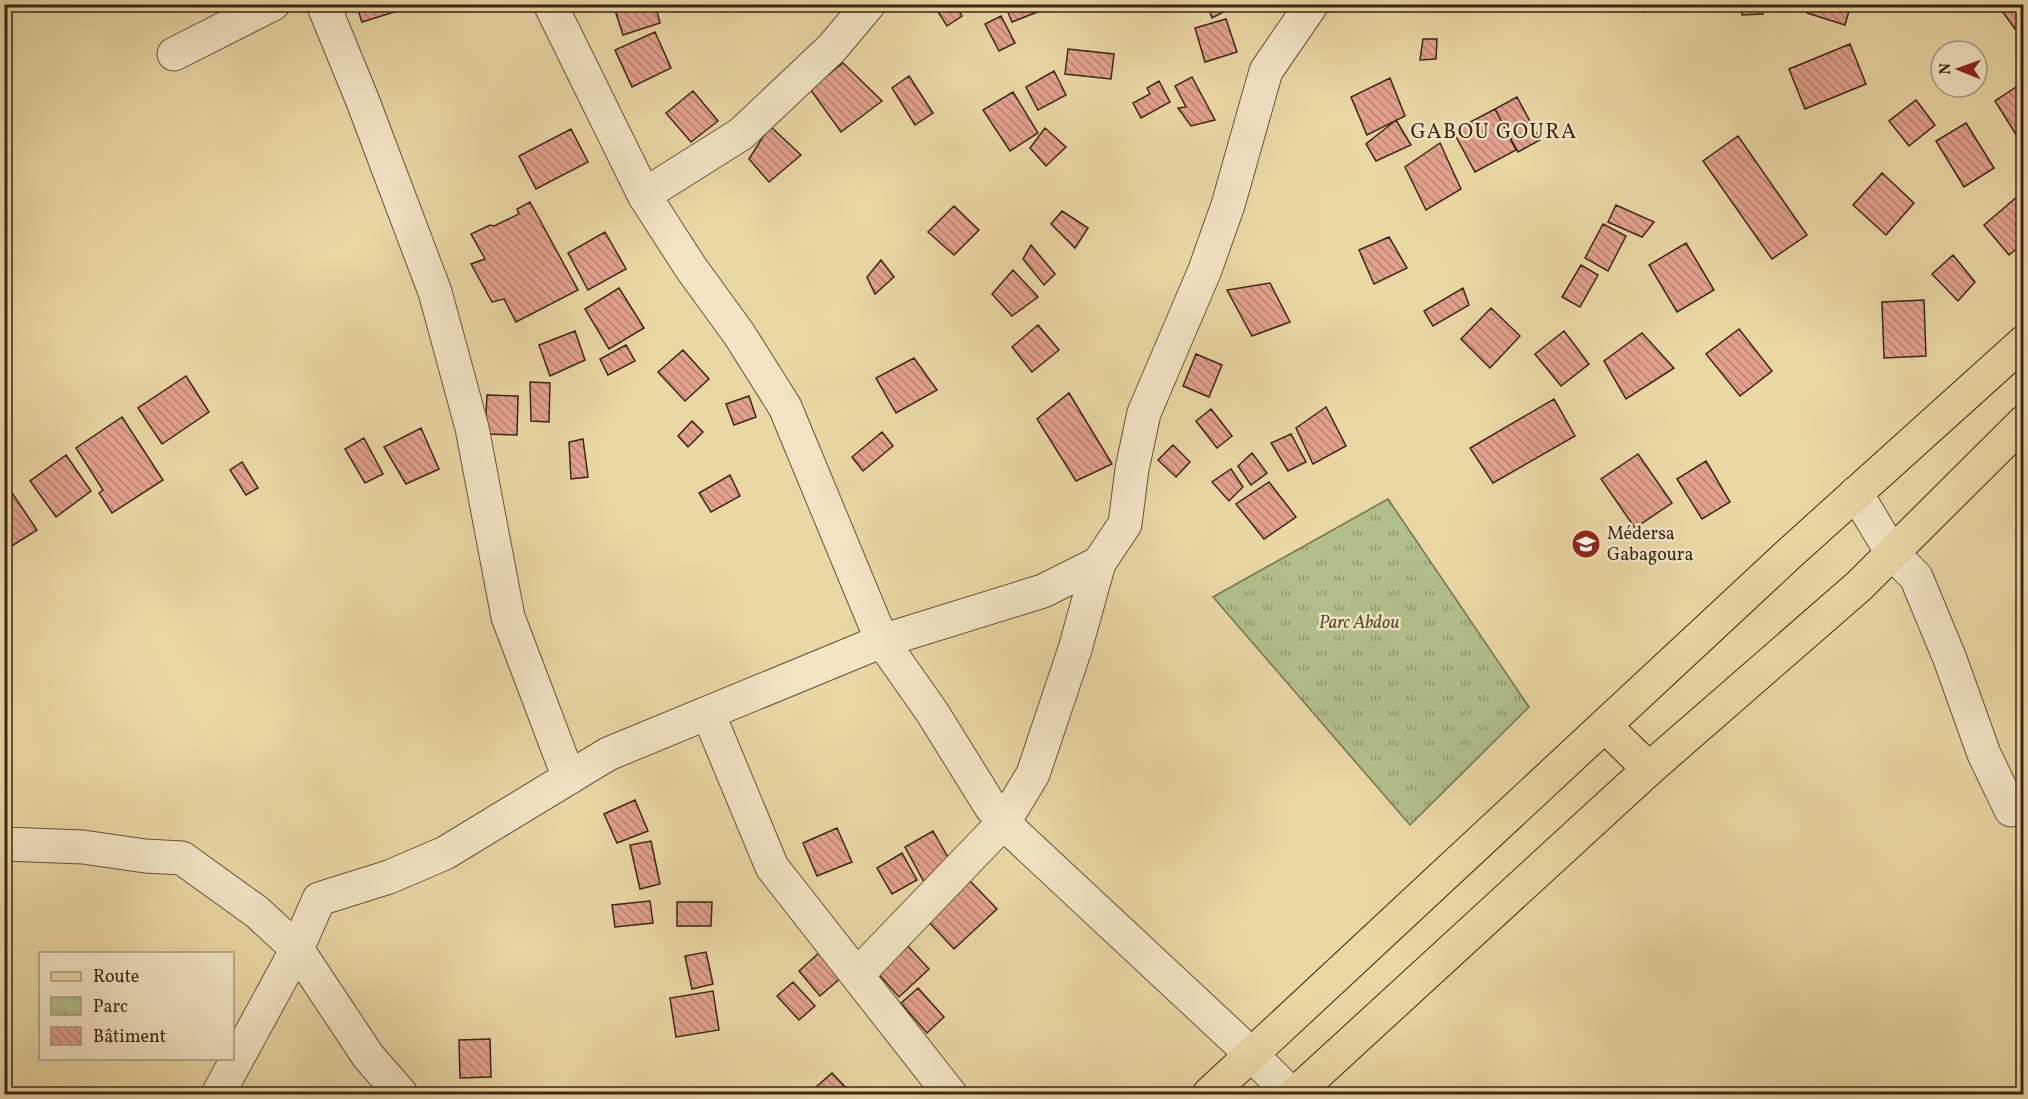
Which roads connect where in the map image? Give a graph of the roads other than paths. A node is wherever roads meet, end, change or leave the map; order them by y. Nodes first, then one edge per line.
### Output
1 (273, 4) edge
2 (323, 4) edge
3 (550, 4) edge
4 (869, 4) edge
5 (1312, 4) edge
6 (174, 54) dead end
7 (644, 195) junction
8 (2024, 342) edge
9 (2024, 422) edge
10 (1856, 493) junction
11 (1892, 553) junction
12 (1099, 563) junction
13 (882, 641) junction
14 (708, 713) junction
15 (1605, 726) junction
16 (1649, 770) junction
17 (569, 778) junction
18 (2024, 806) edge
19 (1004, 822) junction
20 (4, 844) edge
21 (297, 949) junction
22 (857, 975) junction
23 (1251, 1054) junction
24 (218, 1095) edge
25 (401, 1095) edge
26 (950, 1095) edge
27 (1209, 1095) edge
28 (1293, 1095) edge

1 - 6 street
2 - 17 street
3 - 7 street
4 - 7 street
5 - 12 street
7 - 13 street
8 - 10 main road
9 - 11 main road
10 - 11 street
10 - 15 main road
11 - 16 main road
11 - 18 street
12 - 13 street
12 - 19 street
13 - 14 street
13 - 19 street
14 - 17 street
14 - 22 street
15 - 16 main road
15 - 23 main road
16 - 28 main road
17 - 21 street
19 - 22 street
19 - 23 street
20 - 21 street
21 - 24 street
21 - 25 street
22 - 26 street
23 - 27 main road
23 - 28 street

